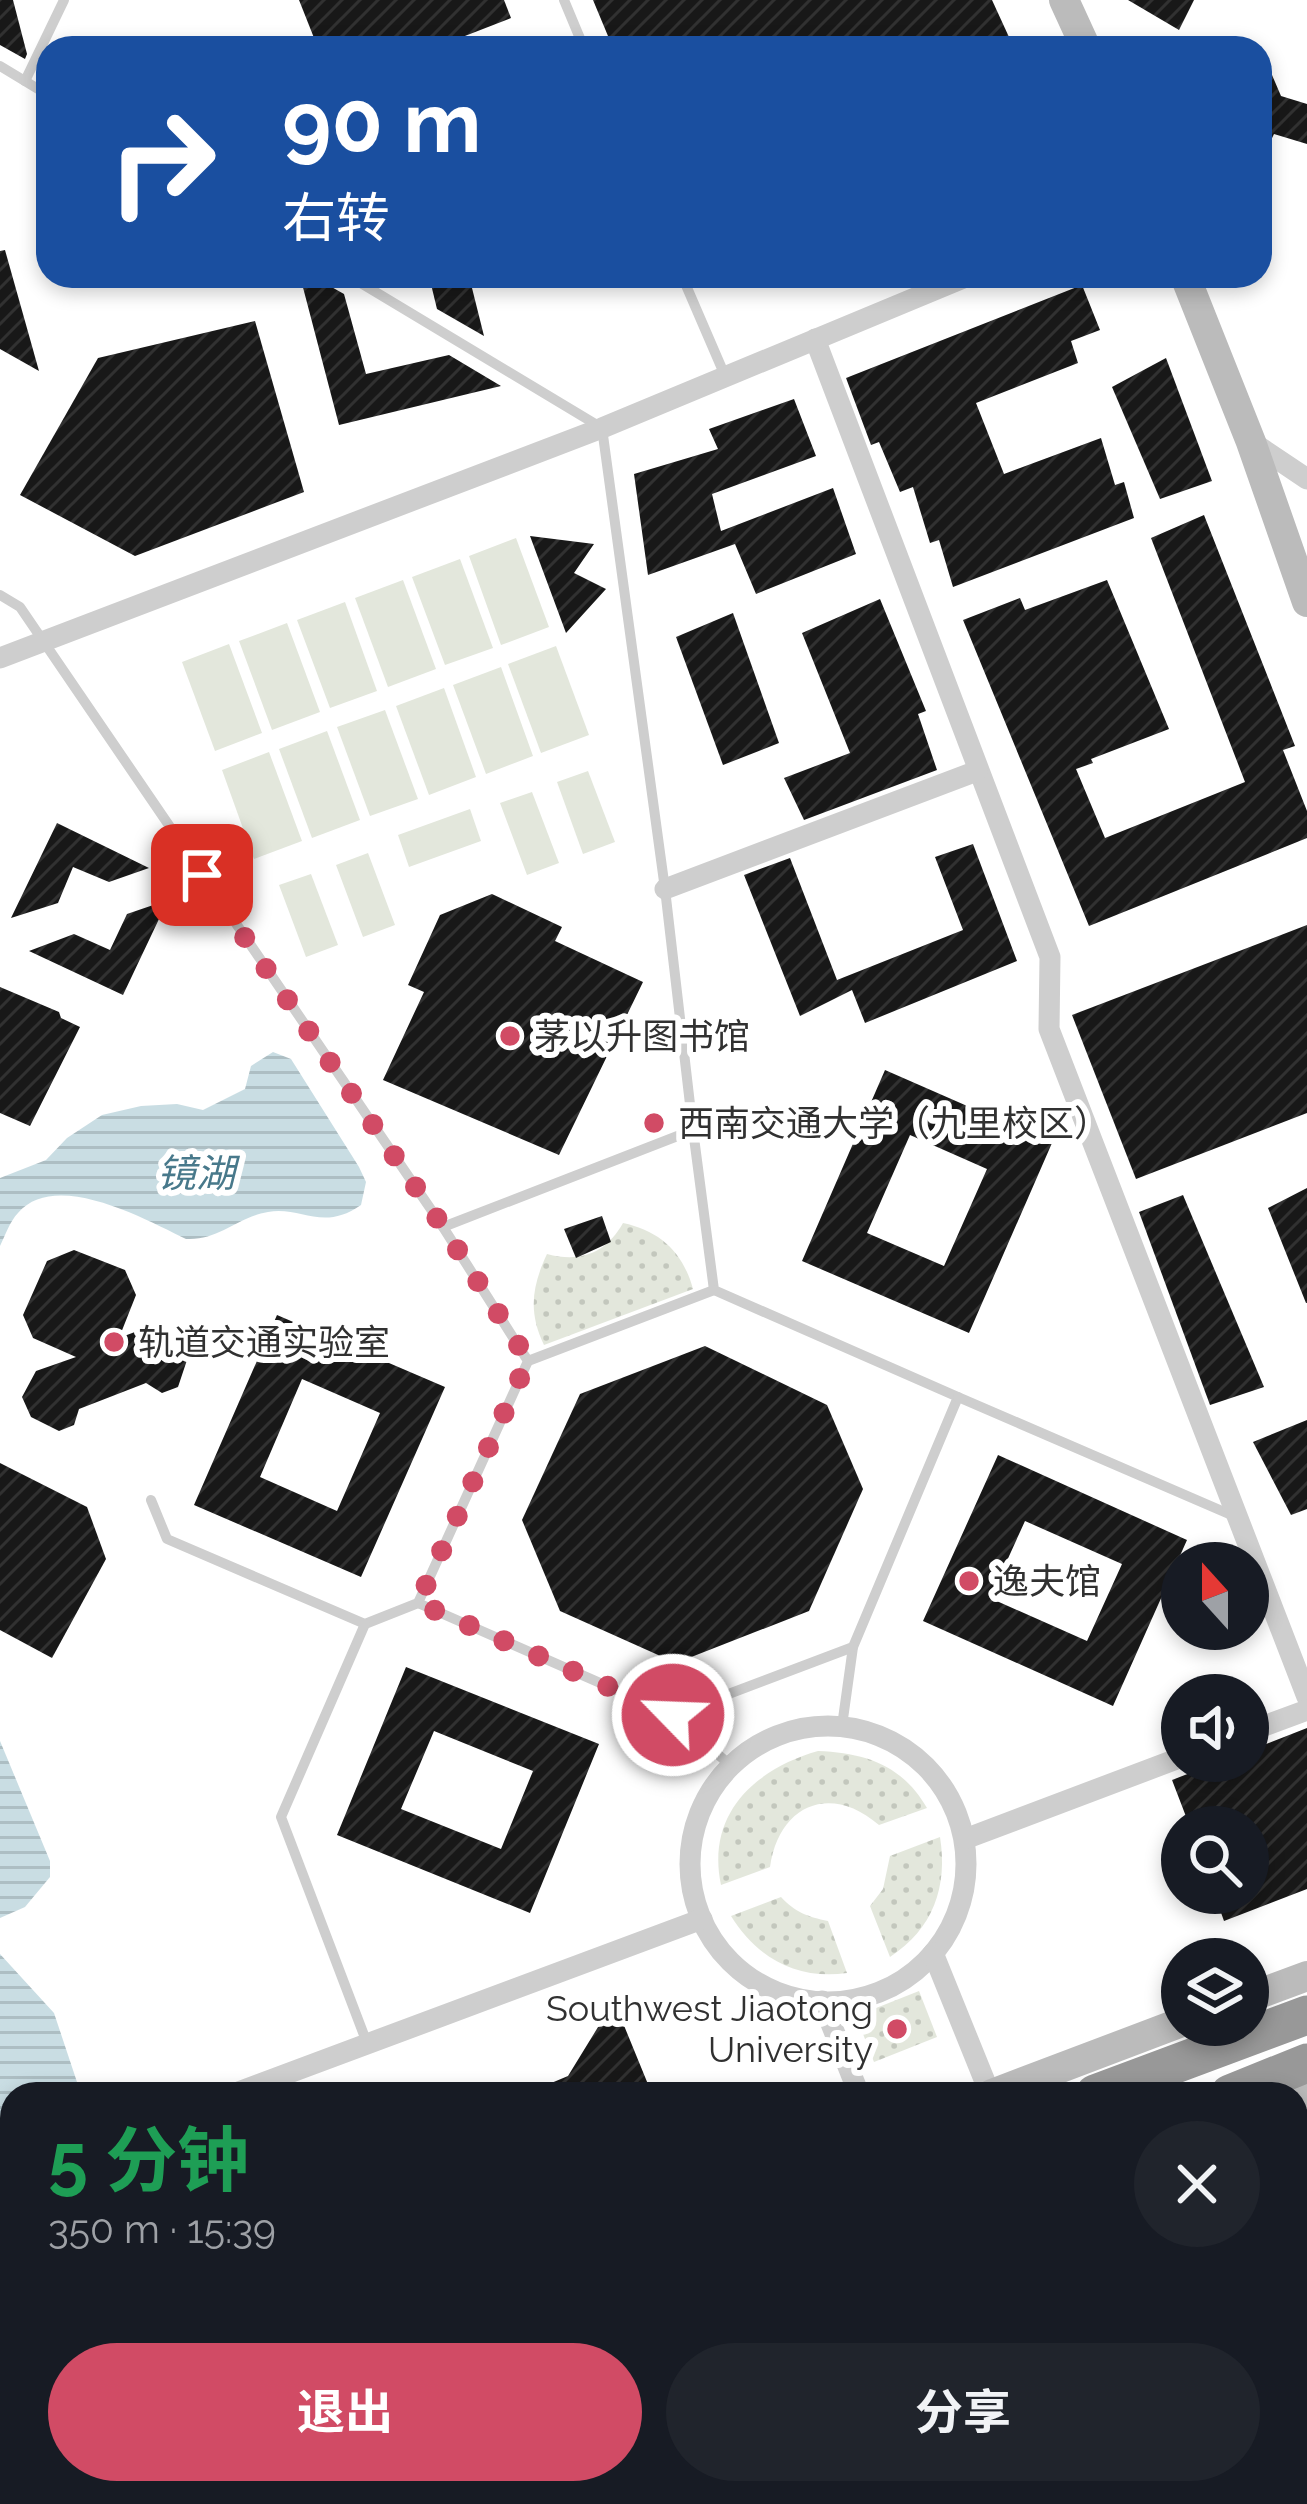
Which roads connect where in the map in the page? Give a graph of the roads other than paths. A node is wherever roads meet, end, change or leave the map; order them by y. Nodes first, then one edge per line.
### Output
1 (64, 0) edge
2 (564, 0) edge
3 (1064, 0) edge
4 (47, 36) edge
5 (579, 36) edge
6 (1080, 36) edge
7 (36, 58) edge
8 (0, 66) edge
9 (25, 81) junction
10 (36, 88) edge
11 (369, 288) edge
12 (687, 288) edge
13 (939, 288) edge
14 (1189, 288) edge
15 (815, 339) junction
16 (726, 378) junction
17 (602, 428) junction
18 (1251, 442) junction
19 (1307, 479) edge
20 (0, 595) edge
21 (1307, 602) edge
22 (41, 641) junction
23 (0, 658) edge
24 (977, 771) junction
25 (665, 889) junction
26 (693, 1130) junction
27 (443, 1227) junction
28 (714, 1290) junction
29 (528, 1360) junction
30 (958, 1397) junction
31 (151, 1500) dead end
32 (1240, 1518) junction
33 (418, 1603) junction
34 (365, 1624) junction
35 (853, 1647) junction
36 (1307, 1697) edge
37 (1307, 1710) edge
38 (673, 1715) junction
39 (1269, 1724) edge
40 (842, 1726) junction
41 (730, 1765) junction
42 (1161, 1765) edge
43 (965, 1839) junction
44 (702, 1919) junction
45 (933, 1953) junction
46 (1307, 1976) edge
47 (1269, 1990) edge
48 (822, 2001) junction
49 (1307, 2015) edge
50 (1161, 2030) edge
51 (367, 2043) junction
52 (1307, 2063) edge
53 (265, 2082) edge
54 (854, 2082) edge
55 (986, 2082) edge
56 (1023, 2082) edge
57 (1128, 2082) edge
58 (1260, 2082) edge

1 - 4 lane
2 - 5 lane
3 - 6 street
7 - 9 lane
8 - 9 lane
9 - 10 lane
11 - 17 lane
12 - 16 lane
13 - 15 street
14 - 18 street
15 - 16 street
15 - 24 street
16 - 17 street
17 - 22 street
17 - 25 lane
18 - 19 street
18 - 21 street
20 - 22 lane
22 - 23 street
22 - 27 lane
24 - 25 street
24 - 32 street
25 - 26 lane
26 - 27 lane
26 - 28 lane
27 - 29 lane
28 - 29 lane
28 - 30 lane
29 - 33 lane
30 - 32 lane
30 - 35 lane
31 - 34 lane
32 - 36 street
33 - 34 lane
33 - 38 lane
34 - 51 lane
35 - 38 lane
35 - 40 lane
37 - 39 street
38 - 41 lane
40 - 41 street
40 - 43 street
41 - 44 street
42 - 43 street
43 - 45 street
44 - 48 street
44 - 51 street
45 - 48 street
45 - 55 street
46 - 47 street
48 - 54 street
49 - 57 highway
50 - 56 street
51 - 53 street
52 - 58 highway

